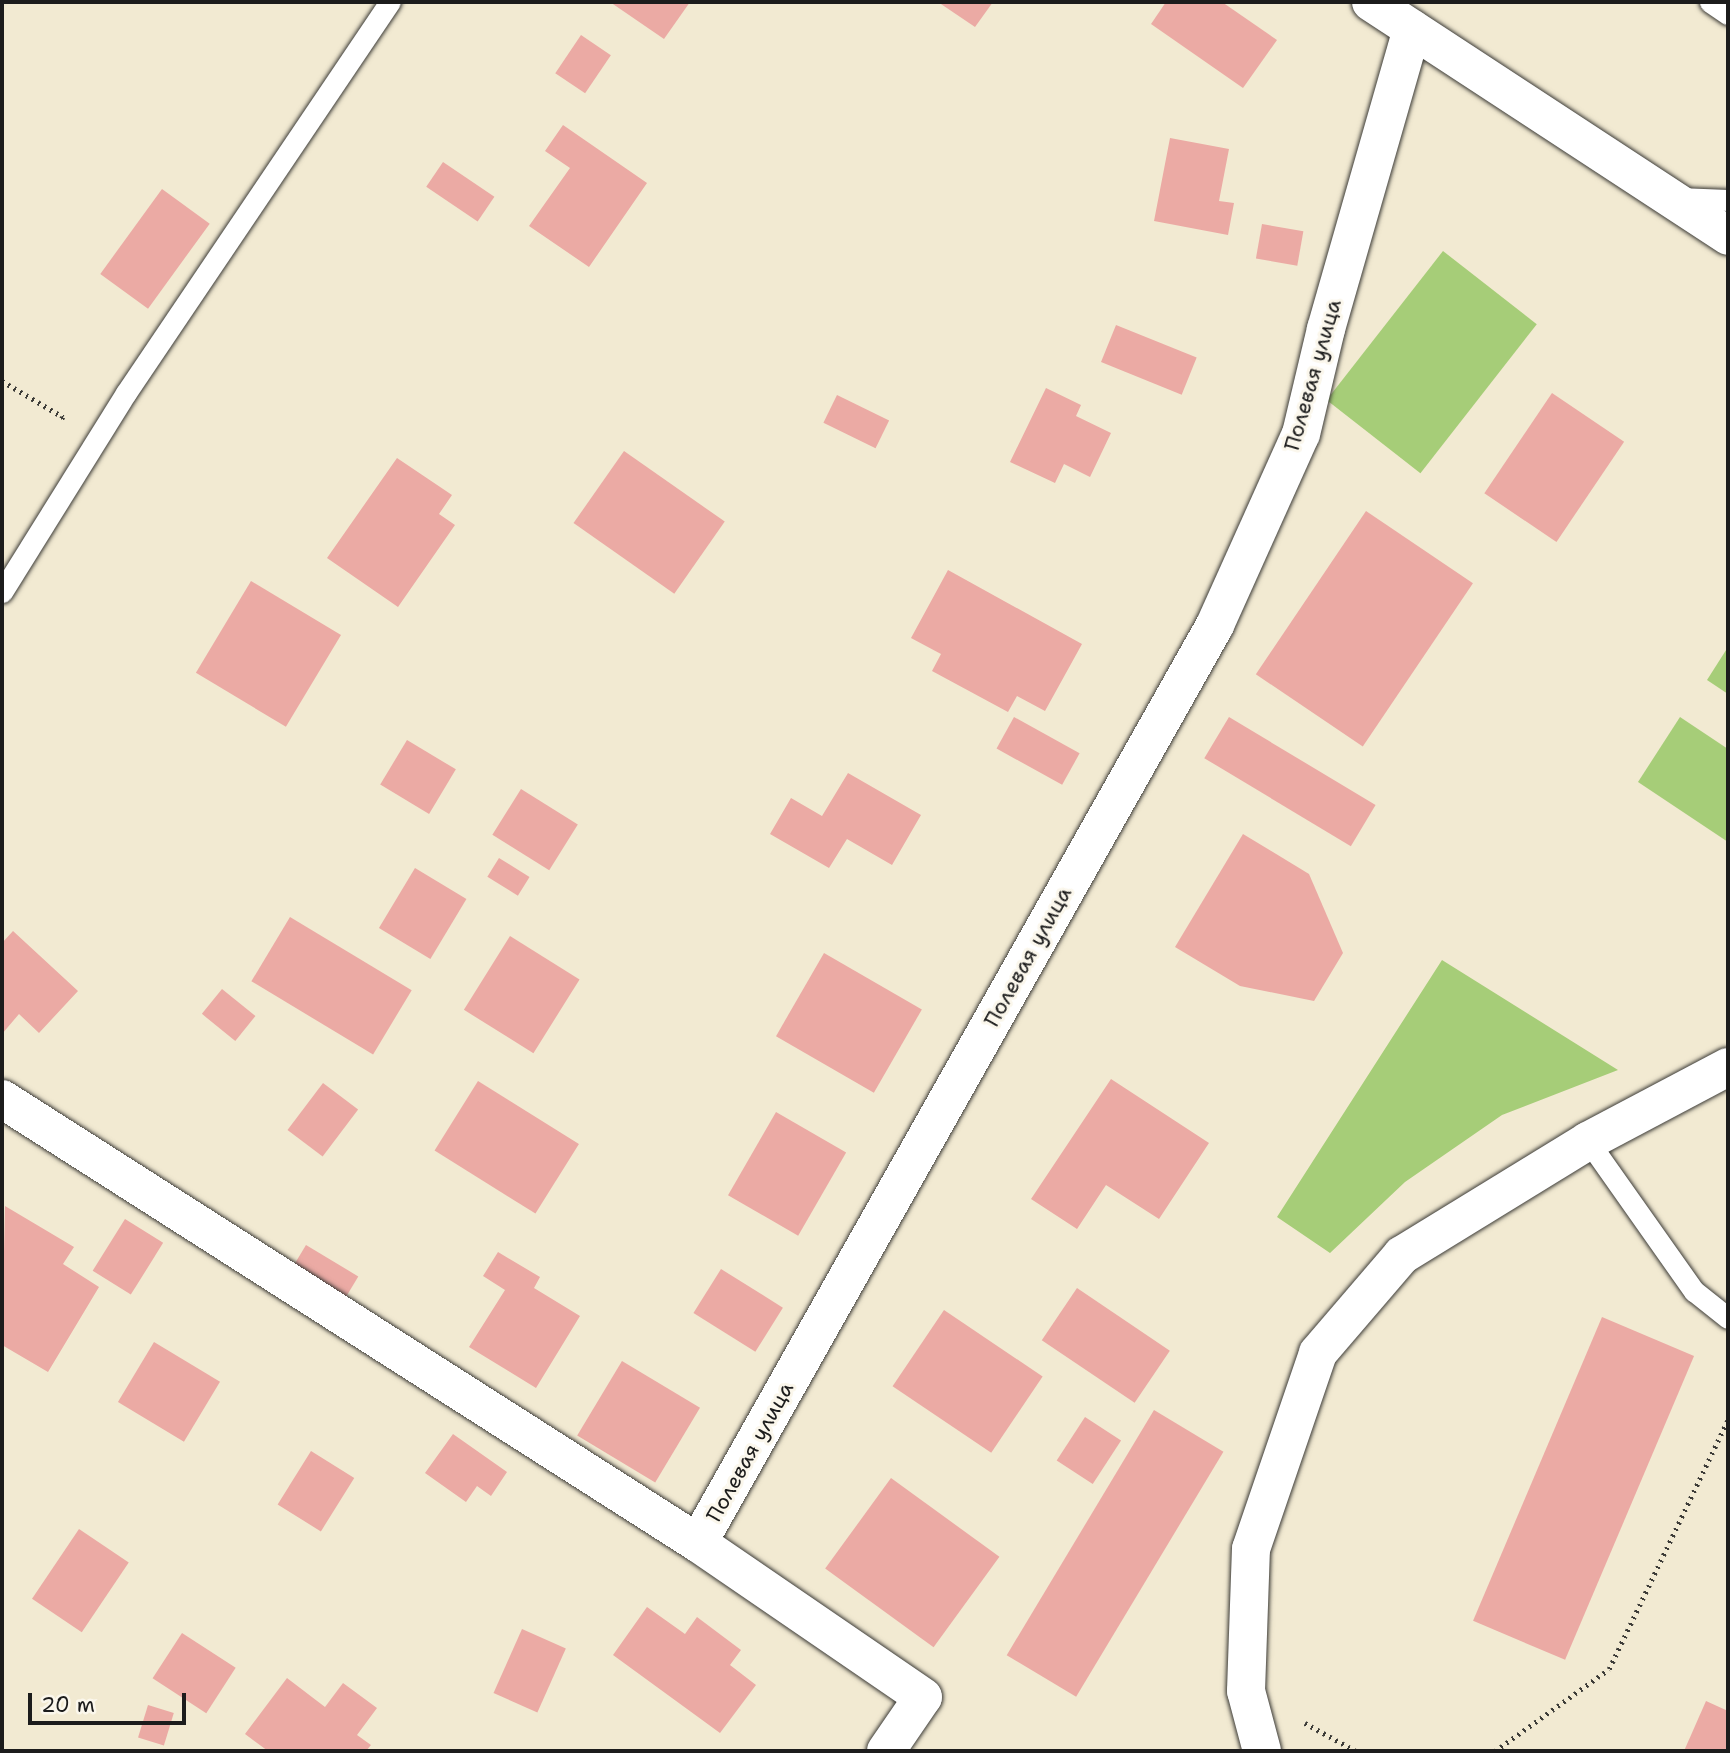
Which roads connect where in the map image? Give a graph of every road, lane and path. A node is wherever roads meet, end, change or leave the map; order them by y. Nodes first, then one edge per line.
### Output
1 (390, 2) edge
2 (1371, 2) edge
3 (1710, 2) edge
4 (1728, 14) edge
5 (1412, 29) junction
6 (1669, 197) junction
7 (1728, 200) edge
8 (1728, 236) edge
9 (2, 381) edge
10 (56, 429) dead end
11 (2, 592) edge
12 (1728, 1067) edge
13 (2, 1099) edge
14 (1588, 1141) junction
15 (1728, 1318) edge
16 (1728, 1420) edge
17 (698, 1544) junction
18 (886, 1751) edge
19 (1262, 1751) edge
20 (1494, 1751) edge

1 - 11 lane
2 - 5 street
3 - 4 lane
5 - 6 street
5 - 17 street, Полевая улица
6 - 7 lane
6 - 8 street
9 - 10 path
12 - 14 street
13 - 17 street
14 - 15 lane
14 - 19 street
16 - 20 path
17 - 18 street, Полевая улица

